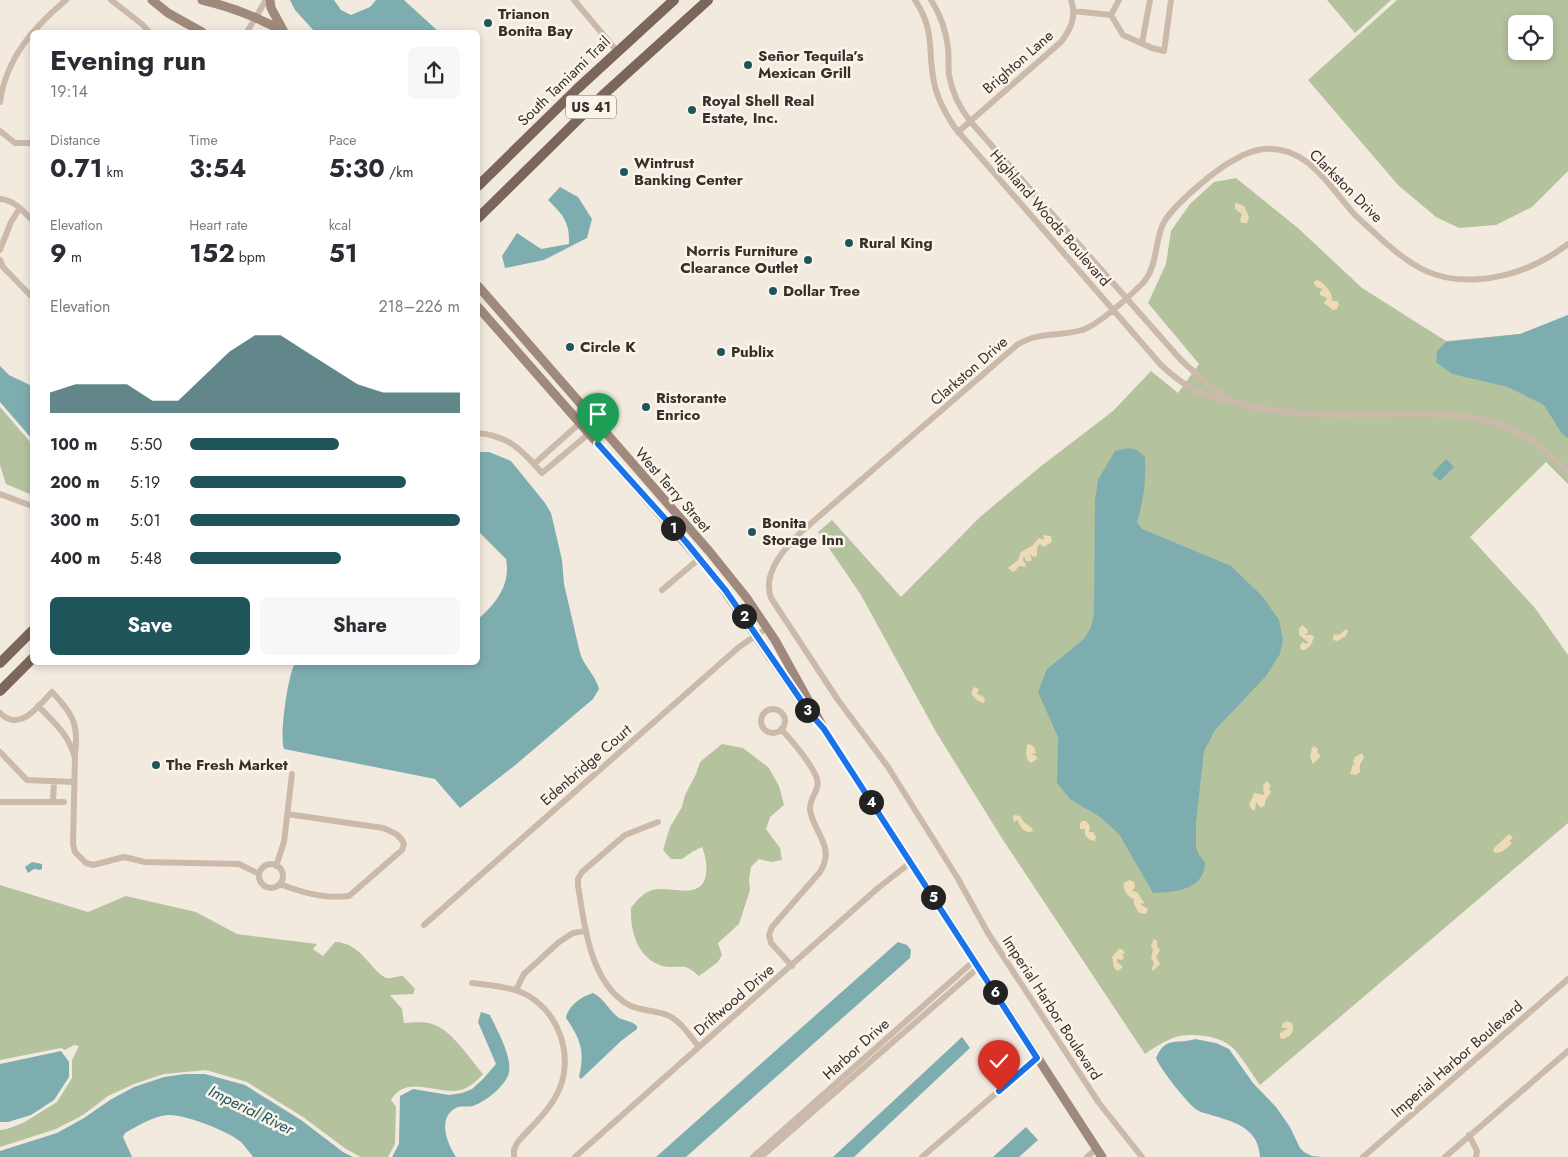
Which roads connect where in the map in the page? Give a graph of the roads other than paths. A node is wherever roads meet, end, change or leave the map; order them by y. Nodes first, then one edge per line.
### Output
1 (66, 0) edge
2 (111, 0) edge
3 (152, 0) edge
4 (202, 0) edge
5 (266, 0) edge
6 (270, 0) edge
7 (574, 0) edge
8 (674, 0) edge
9 (708, 0) edge
10 (915, 0) edge
11 (931, 0) edge
12 (1071, 0) edge
13 (1119, 0) edge
14 (1150, 0) edge
15 (1171, 0) edge
16 (1073, 11) junction
17 (1111, 15) junction
18 (256, 17) junction
19 (35, 30) edge
20 (147, 30) edge
21 (198, 30) edge
22 (248, 30) edge
23 (280, 30) edge
24 (283, 30) edge
25 (30, 36) edge
26 (1142, 44) junction
27 (617, 51) junction
28 (0, 100) edge
29 (970, 121) junction
30 (958, 132) junction
31 (0, 133) edge
32 (30, 143) edge
33 (480, 184) edge
34 (0, 199) edge
35 (20, 208) junction
36 (480, 216) edge
37 (30, 218) edge
38 (1568, 244) edge
39 (0, 250) edge
40 (0, 260) edge
41 (480, 288) edge
42 (30, 295) edge
43 (1127, 298) junction
44 (480, 308) edge
45 (1113, 309) junction
46 (1234, 402) junction
47 (589, 414) junction
48 (580, 423) junction
49 (599, 425) junction
50 (480, 433) edge
51 (589, 434) junction
52 (534, 464) junction
53 (1568, 472) edge
54 (0, 494) edge
55 (30, 505) edge
56 (700, 558) junction
57 (662, 590) dead end
58 (767, 628) junction
59 (30, 632) edge
60 (757, 635) junction
61 (30, 661) edge
62 (0, 663) edge
63 (0, 691) edge
64 (38, 706) junction
65 (0, 714) edge
66 (781, 729) dead end
67 (824, 729) junction
68 (0, 752) edge
69 (75, 758) junction
70 (292, 774) dead end
71 (54, 781) junction
72 (74, 782) junction
73 (0, 802) edge
74 (53, 802) junction
75 (64, 802) dead end
76 (287, 814) junction
77 (658, 822) dead end
78 (910, 862) junction
79 (276, 866) junction
80 (951, 867) joint
81 (259, 874) junction
82 (280, 884) junction
83 (424, 925) dead end
84 (585, 931) junction
85 (977, 964) junction
86 (792, 966) junction
87 (1568, 979) edge
88 (472, 983) dead end
89 (516, 990) junction
90 (700, 1047) junction
91 (1568, 1051) edge
92 (1037, 1058) junction
93 (1469, 1136) junction
94 (1100, 1155) edge
95 (514, 1157) edge
96 (575, 1157) edge
97 (753, 1157) edge
98 (760, 1157) edge
99 (922, 1157) edge
100 (1087, 1157) edge
101 (1142, 1157) edge
102 (1363, 1157) edge
103 (1445, 1157) edge
104 (1476, 1157) edge

1 - 19 street
2 - 20 street
3 - 21 street
4 - 18 street
5 - 18 street
6 - 24 street
7 - 27 street
8 - 27 main road, South Tamiami Trail / US 41
9 - 36 main road, US 41
10 - 30 street, Highland Woods Boulevard
11 - 29 street, Highland Woods Boulevard
12 - 16 street, Brighton Lane
13 - 17 street
14 - 26 street
15 - 26 street
16 - 17 street
16 - 29 street, Brighton Lane
17 - 26 street
18 - 22 street
18 - 23 street
25 - 28 street
27 - 33 main road, South Tamiami Trail / US 41
29 - 30 street, Brighton Lane
29 - 43 street, Highland Woods Boulevard
30 - 45 street, Highland Woods Boulevard
31 - 32 street
34 - 35 street
35 - 37 street
35 - 39 street
38 - 43 street, Clarkston Drive
40 - 42 street
41 - 47 street, West Terry Street
43 - 45 street, Clarkston Drive
43 - 46 street, Highland Woods Boulevard
44 - 48 street, West Terry Street
45 - 46 street, Highland Woods Boulevard
45 - 80 street, Clarkston Drive
46 - 53 street, Highland Woods Boulevard
47 - 48 street
47 - 49 street, West Terry Street
48 - 51 street, West Terry Street
48 - 52 street
49 - 51 street
49 - 58 street, West Terry Street
50 - 52 street
51 - 52 street
51 - 56 street, West Terry Street
54 - 55 street
56 - 57 street
56 - 60 street, West Terry Street
58 - 60 street, Edenbridge Court
58 - 67 street, West Terry Street
59 - 62 main road
60 - 67 street, West Terry Street
60 - 83 street, Edenbridge Court
61 - 63 main road
64 - 65 street
64 - 69 street
64 - 69 street
66 - 86 street
67 - 78 street, West Terry Street
68 - 71 street
69 - 72 street
70 - 76 street
71 - 72 street
71 - 74 street
72 - 81 street
73 - 74 street
74 - 75 street
76 - 79 street
76 - 82 street
77 - 84 street
78 - 85 street, West Terry Street
78 - 86 street, Driftwood Drive
79 - 81 street
79 - 82 street
80 - 101 street, Imperial Harbor Boulevard
81 - 82 street
84 - 89 street
84 - 90 street
85 - 92 street, West Terry Street
85 - 97 street, Harbor Drive
85 - 98 street, Harbor Drive
86 - 90 street, Driftwood Drive
87 - 102 street, Imperial Harbor Boulevard
88 - 89 street
89 - 95 street
90 - 96 street, Driftwood Drive
91 - 93 street
92 - 94 street, West Terry Street
92 - 99 street
93 - 103 street
93 - 104 street
94 - 100 street

